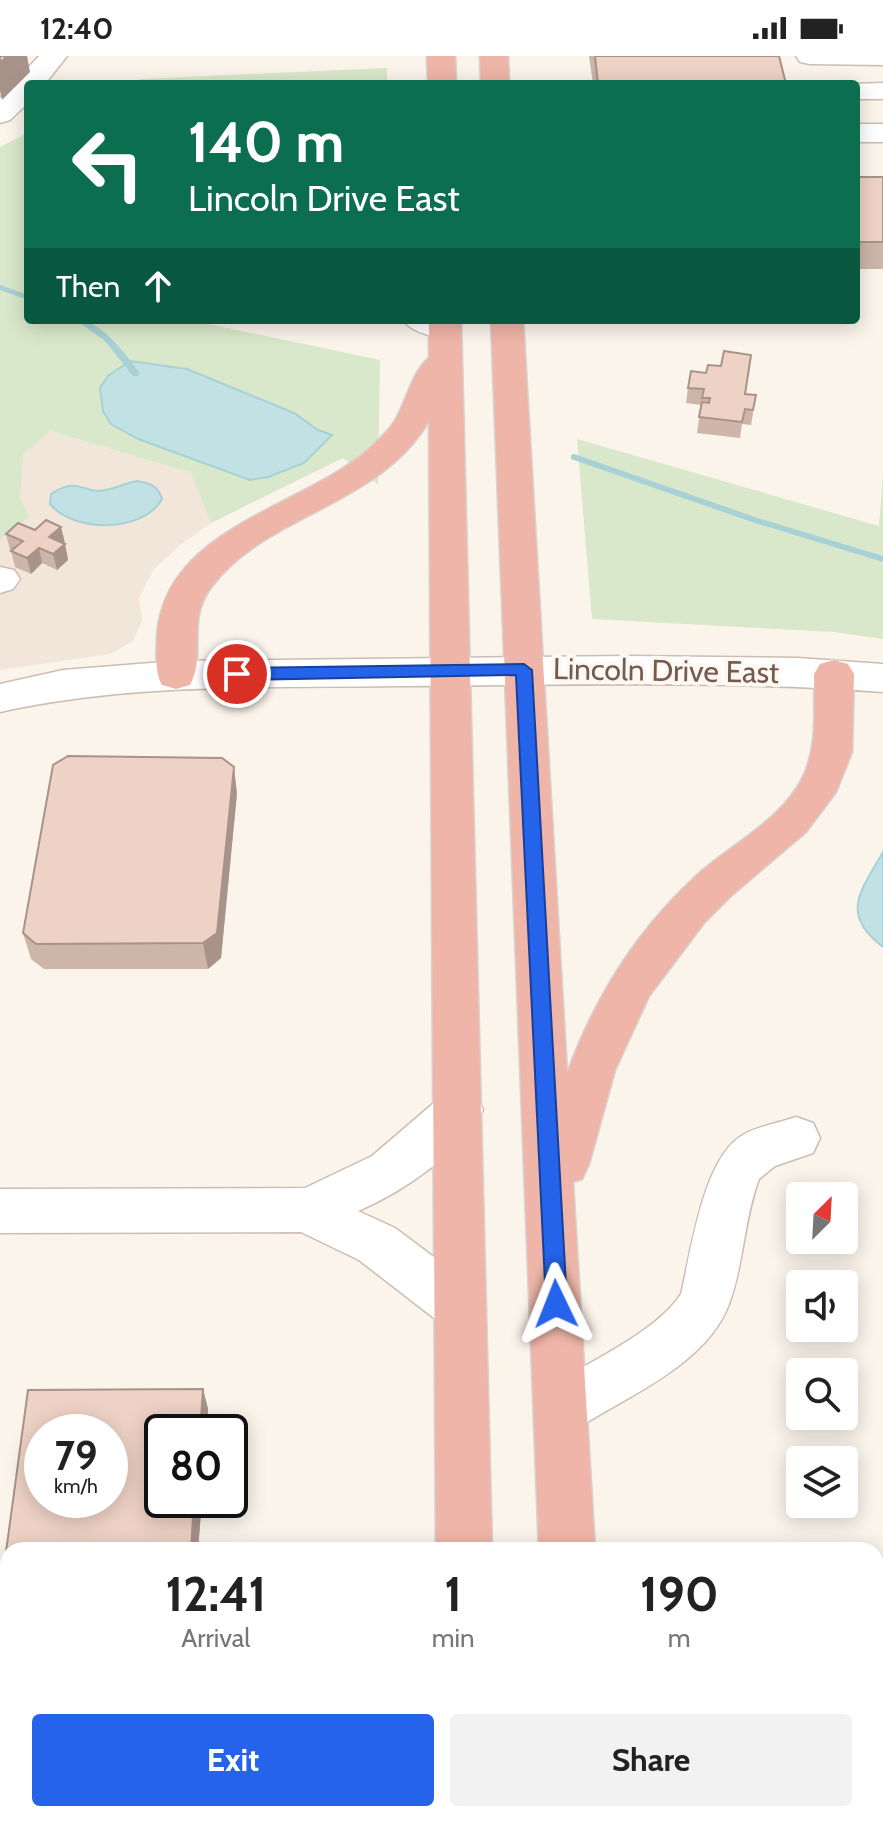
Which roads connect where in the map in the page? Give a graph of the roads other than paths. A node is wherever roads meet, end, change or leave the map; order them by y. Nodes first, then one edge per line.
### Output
1 (53, 56) edge
2 (441, 56) edge
3 (494, 56) edge
4 (811, 56) edge
5 (883, 57) edge
6 (34, 80) edge
7 (442, 80) edge
8 (495, 80) edge
9 (818, 80) edge
10 (24, 91) edge
11 (860, 91) edge
12 (883, 91) edge
13 (0, 114) edge
14 (860, 133) edge
15 (883, 133) edge
16 (507, 324) edge
17 (438, 329) edge
18 (524, 670) junction
19 (449, 671) junction
20 (834, 674) junction
21 (176, 675) junction
22 (883, 678) edge
23 (0, 698) edge
24 (459, 1110) junction
25 (796, 1138) dead end
26 (305, 1210) junction
27 (0, 1211) edge
28 (555, 1258) junction
29 (461, 1308) junction
30 (562, 1408) junction
31 (464, 1542) edge
32 (567, 1542) edge

1 - 6 street
2 - 7 highway
3 - 8 highway
4 - 5 street
4 - 9 street
10 - 13 street
11 - 12 street
14 - 15 street
16 - 18 highway
17 - 19 highway
17 - 21 highway
18 - 19 street, Lincoln Drive East
18 - 20 street, Lincoln Drive East
18 - 28 highway
19 - 21 street, Lincoln Drive East
19 - 24 highway
20 - 22 street, Lincoln Drive East
20 - 28 highway
21 - 23 street, Lincoln Drive East
24 - 26 street
24 - 29 highway
25 - 30 street
26 - 27 street
26 - 29 street
28 - 30 highway
29 - 31 highway
30 - 32 highway

